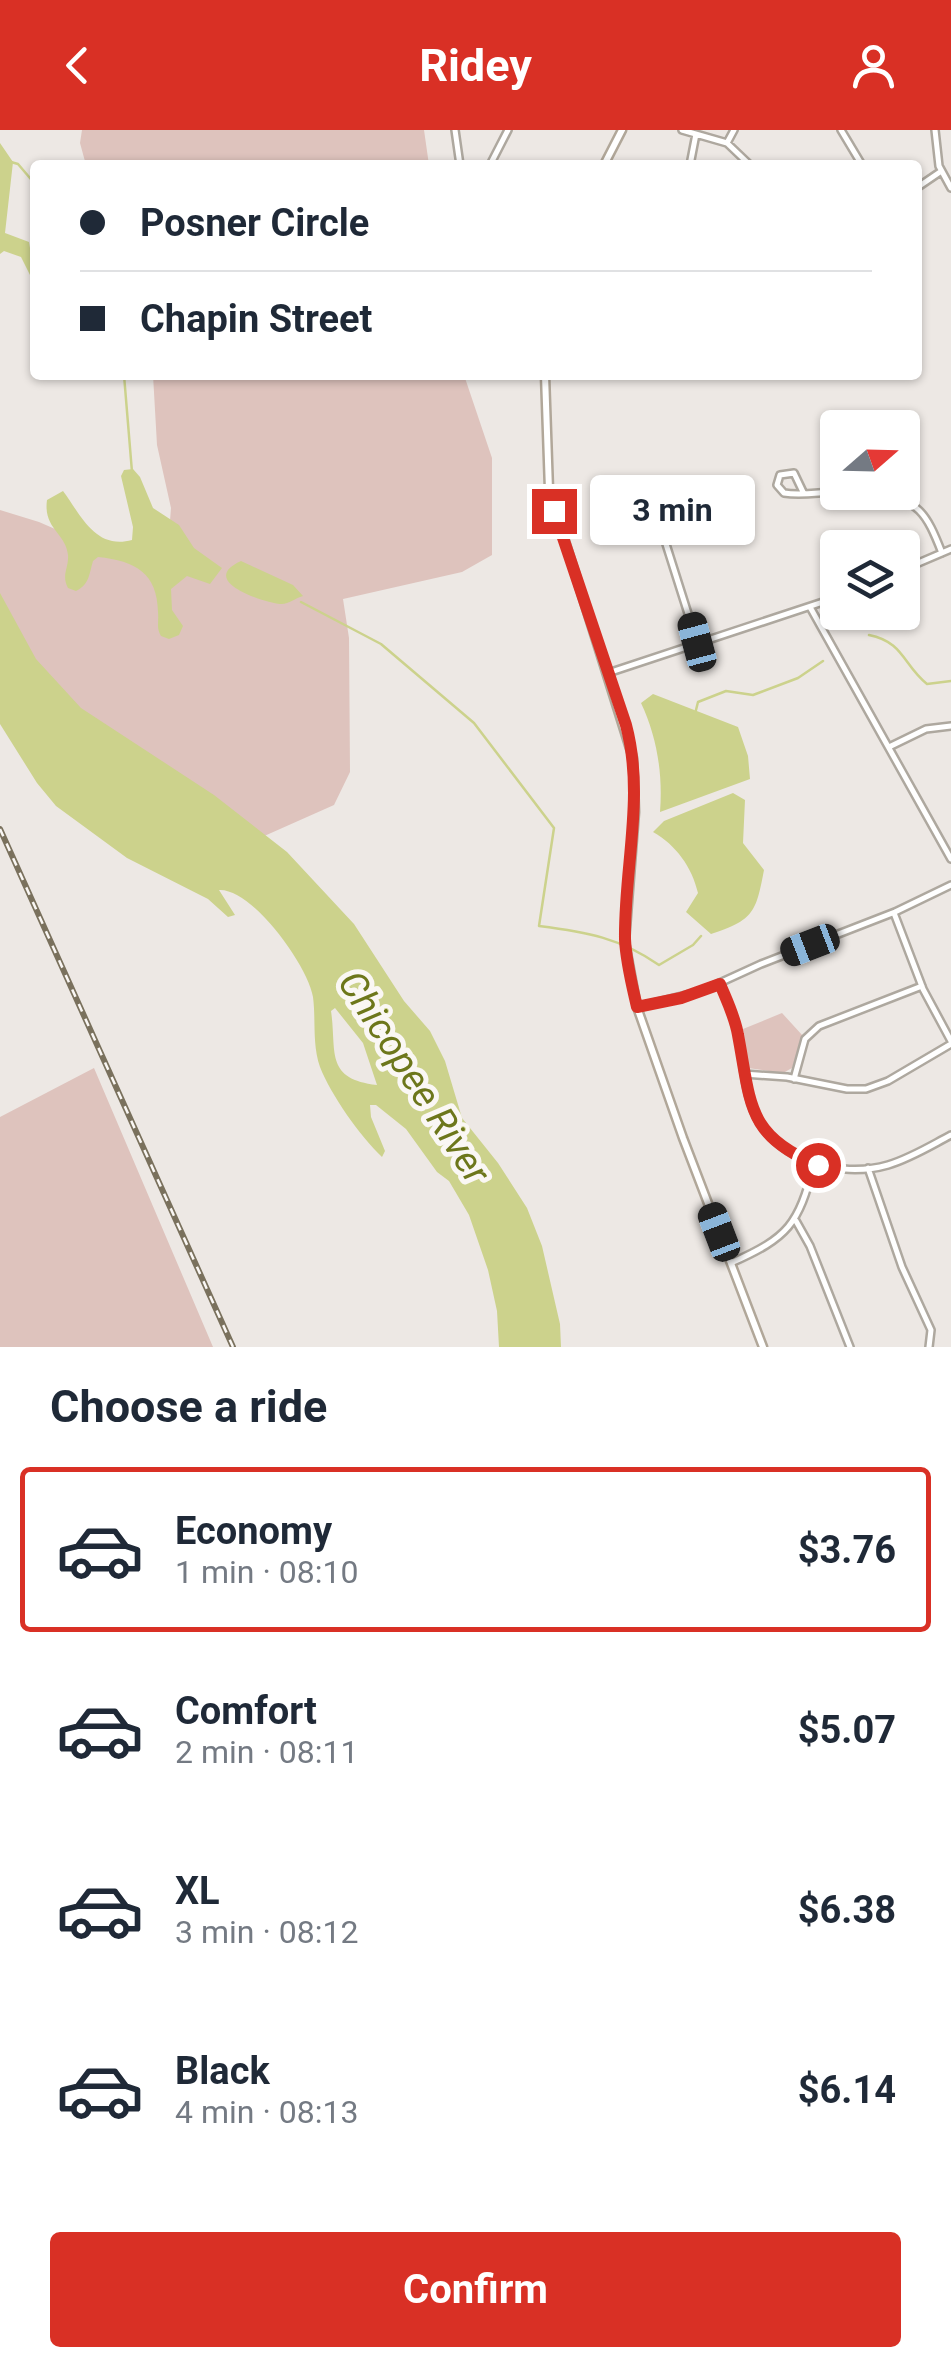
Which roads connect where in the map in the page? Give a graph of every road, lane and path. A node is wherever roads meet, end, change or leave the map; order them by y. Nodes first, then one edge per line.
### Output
1 (455, 130) edge
2 (508, 130) edge
3 (622, 130) edge
4 (682, 130) edge
5 (734, 130) edge
6 (841, 130) edge
7 (935, 130) edge
8 (696, 134) junction
9 (728, 143) junction
10 (459, 160) edge
11 (493, 160) edge
12 (607, 160) edge
13 (691, 160) edge
14 (745, 160) edge
15 (859, 160) edge
16 (941, 172) junction
17 (922, 184) edge
18 (951, 188) edge
19 (545, 380) edge
20 (820, 493) edge
21 (804, 494) junction
22 (652, 503) dead end
23 (920, 510) edge
24 (951, 549) edge
25 (942, 553) junction
26 (920, 562) edge
27 (820, 603) edge
28 (810, 607) junction
29 (697, 642) junction
30 (608, 674) junction
31 (951, 726) edge
32 (889, 747) junction
33 (951, 859) edge
34 (951, 884) edge
35 (894, 913) junction
36 (720, 984) junction
37 (922, 986) junction
38 (637, 1007) junction
39 (951, 1042) edge
40 (744, 1074) junction
41 (794, 1079) junction
42 (951, 1135) edge
43 (815, 1164) junction
44 (868, 1168) junction
45 (796, 1221) junction
46 (731, 1262) junction
47 (764, 1347) edge
48 (850, 1347) edge
49 (929, 1347) edge

1 - 10 street
2 - 11 street
3 - 12 main road
4 - 8 street
5 - 9 street
6 - 15 street
7 - 16 street
8 - 9 street
8 - 13 street
9 - 14 street
16 - 17 street
16 - 18 street
19 - 30 main road
20 - 21 street
21 - 21 street
22 - 29 street
23 - 25 street
24 - 25 street
25 - 26 street
27 - 28 street
28 - 29 street
28 - 32 street
29 - 30 street
30 - 38 main road
31 - 32 street
32 - 33 street
34 - 35 street
35 - 36 street
35 - 37 street
36 - 38 street
36 - 40 street
37 - 39 street
37 - 41 street
38 - 46 main road
39 - 41 street
40 - 41 street
40 - 43 street
42 - 44 street
43 - 44 street
43 - 45 street
44 - 49 street
45 - 46 street
45 - 48 street
46 - 47 main road

